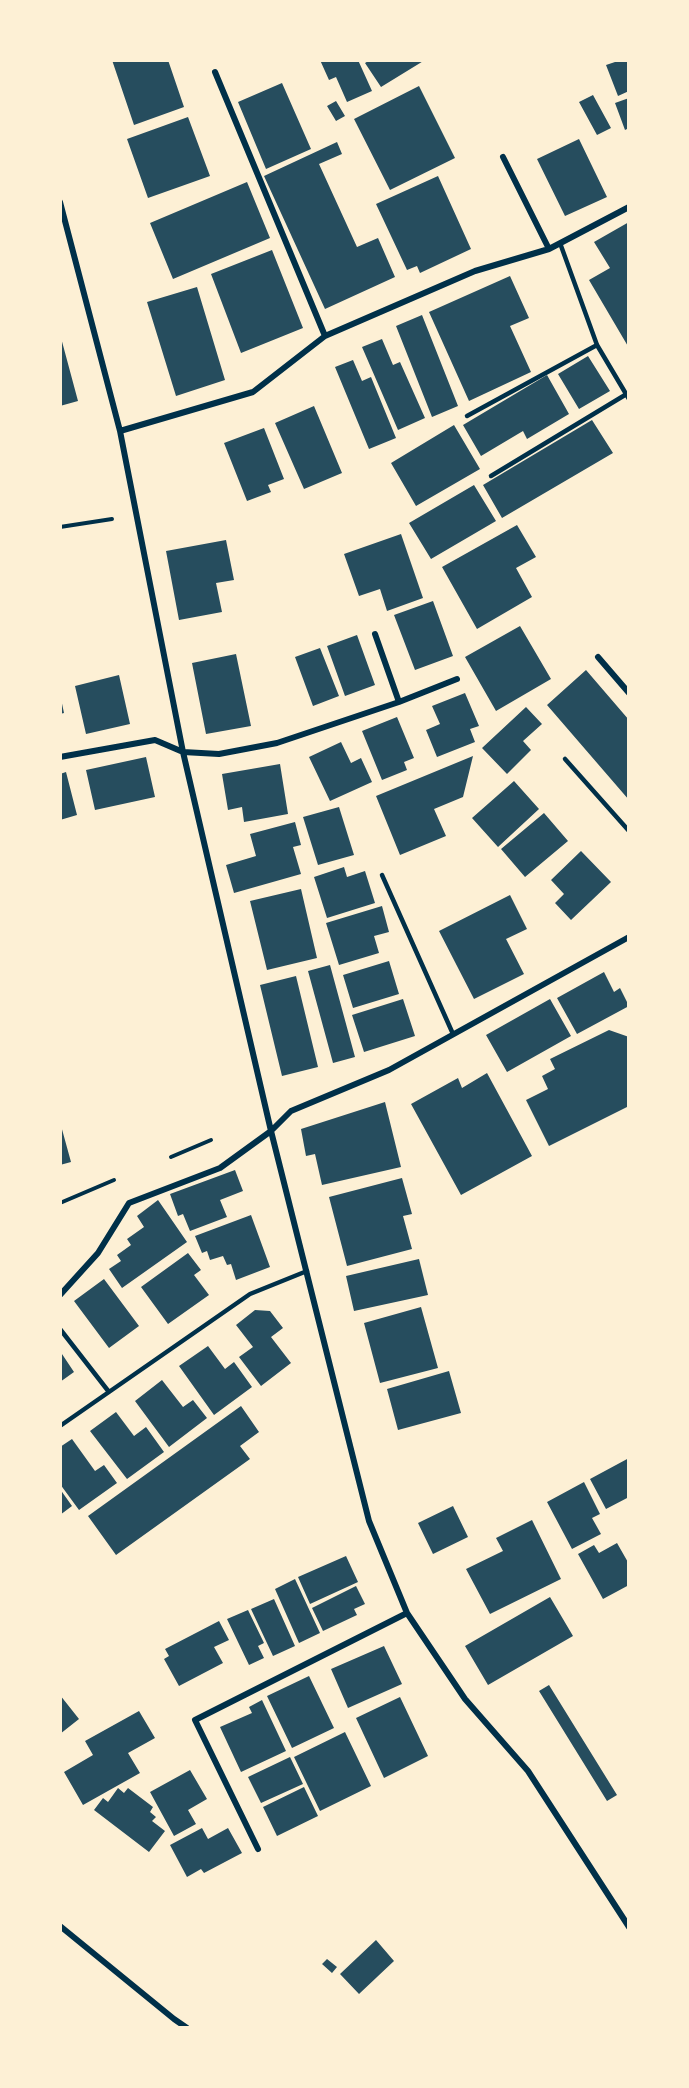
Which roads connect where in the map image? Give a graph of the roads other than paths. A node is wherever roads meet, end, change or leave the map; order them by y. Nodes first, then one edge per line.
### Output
1 (215, 72) dead end
2 (502, 158) dead end
3 (60, 202) edge
4 (629, 207) edge
5 (560, 243) junction
6 (549, 249) junction
7 (325, 336) junction
8 (597, 345) junction
9 (627, 397) edge
10 (467, 416) dead end
11 (120, 431) junction
12 (491, 476) dead end
13 (375, 634) dead end
14 (598, 657) dead end
15 (457, 679) dead end
16 (629, 693) edge
17 (399, 702) junction
18 (183, 752) junction
19 (60, 757) edge
20 (566, 759) dead end
21 (629, 831) edge
22 (382, 876) dead end
23 (629, 937) edge
24 (453, 1034) junction
25 (272, 1131) junction
26 (307, 1271) junction
27 (60, 1295) edge
28 (60, 1329) edge
29 (109, 1392) junction
30 (60, 1426) edge
31 (408, 1613) junction
32 (258, 1849) dead end
33 (60, 1926) edge
34 (629, 1927) edge
35 (187, 2028) edge

1 - 7 street
2 - 6 street
3 - 11 street
4 - 5 street
5 - 6 street
5 - 8 lane
6 - 7 street
7 - 11 street
8 - 9 lane
8 - 10 lane
9 - 12 lane
11 - 18 street
13 - 17 street
14 - 16 street
15 - 17 street
17 - 18 street
18 - 19 street
18 - 25 street
20 - 21 lane
22 - 24 lane
23 - 24 street
24 - 25 street
25 - 26 street
25 - 27 street
26 - 29 lane
26 - 31 street
28 - 29 lane
29 - 30 lane
31 - 32 street
31 - 34 street
33 - 35 street

